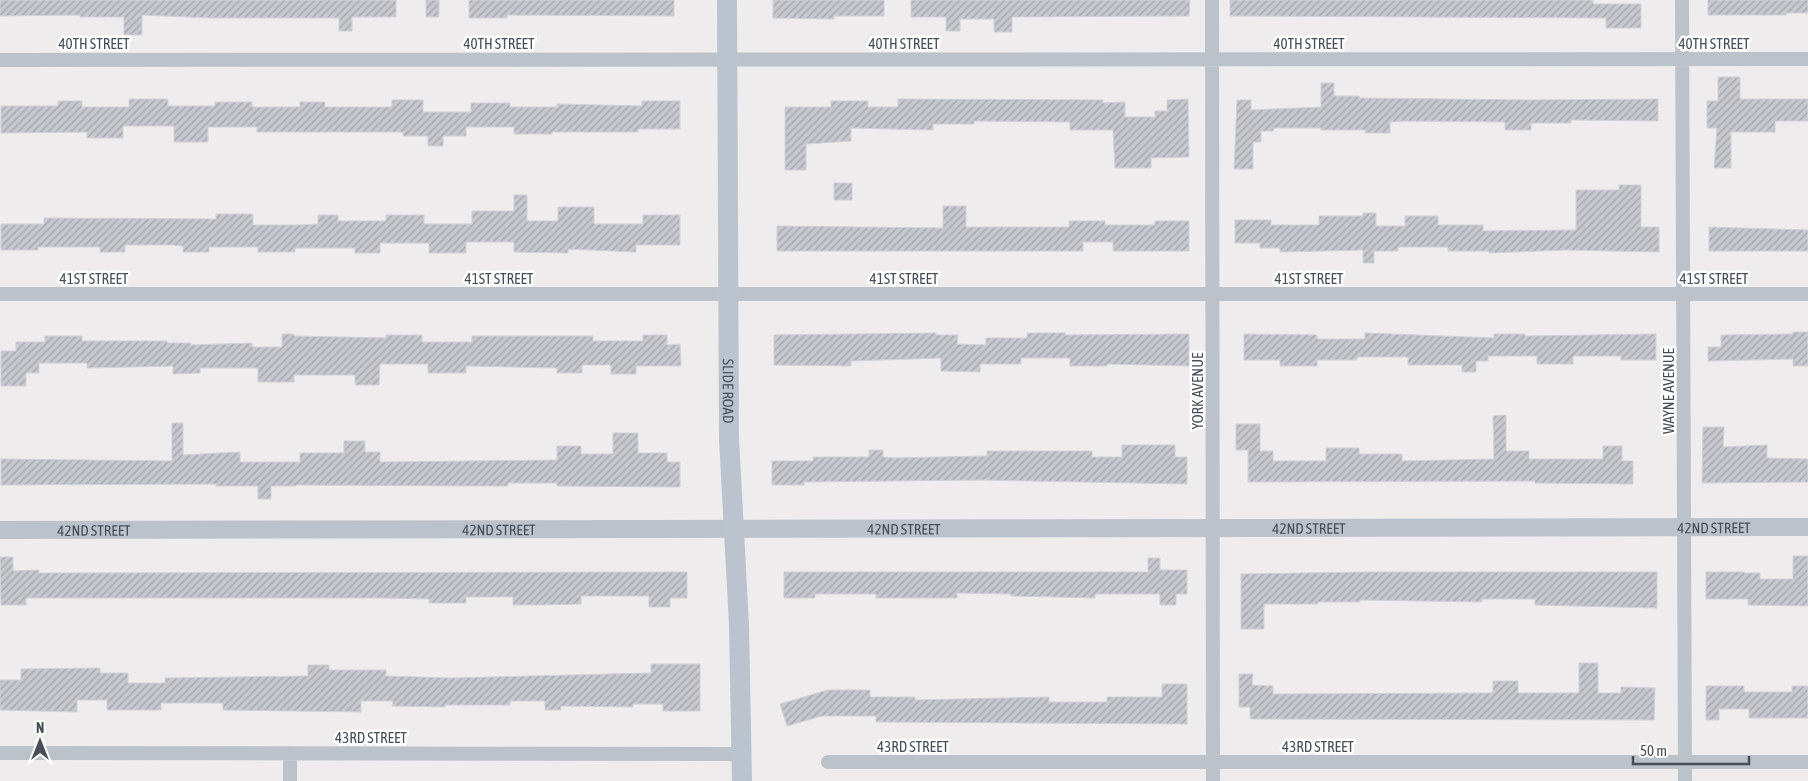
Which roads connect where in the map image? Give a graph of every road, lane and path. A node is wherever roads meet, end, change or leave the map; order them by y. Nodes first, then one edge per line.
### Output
1 (728, 0) edge
2 (1212, 0) edge
3 (1682, 0) edge
4 (1212, 59) junction
5 (1683, 59) junction
6 (1808, 59) edge
7 (0, 60) edge
8 (728, 60) junction
9 (0, 294) edge
10 (729, 294) junction
11 (1213, 294) junction
12 (1684, 294) junction
13 (1808, 294) edge
14 (1213, 527) junction
15 (1685, 527) junction
16 (1808, 527) edge
17 (734, 528) junction
18 (0, 530) edge
19 (0, 753) edge
20 (290, 753) junction
21 (742, 754) junction
22 (828, 762) dead end
23 (1213, 762) junction
24 (1685, 762) junction
25 (1808, 762) edge
26 (290, 781) edge
27 (742, 781) edge
28 (1213, 781) edge
29 (1684, 781) edge

1 - 8 main road, SLIDE ROAD
2 - 4 street, YORK AVENUE
3 - 5 street, WAYNE AVENUE
4 - 5 street, 40TH STREET
4 - 8 street, 40TH STREET
4 - 11 street, YORK AVENUE
5 - 6 street, 40TH STREET
5 - 12 street, WAYNE AVENUE
7 - 8 street, 40TH STREET
8 - 10 main road, SLIDE ROAD
9 - 10 street, 41ST STREET
10 - 11 street, 41ST STREET
10 - 17 main road, SLIDE ROAD
11 - 12 street, 41ST STREET
11 - 14 street, YORK AVENUE
12 - 13 street, 41ST STREET
12 - 15 street, WAYNE AVENUE
14 - 15 street, 42ND STREET
14 - 17 street, 42ND STREET
14 - 23 street, YORK AVENUE
15 - 16 street, 42ND STREET
15 - 24 street, WAYNE AVENUE
17 - 18 street, 42ND STREET
17 - 21 main road, SLIDE ROAD
19 - 20 street, 43RD STREET
20 - 21 street, 43RD STREET
20 - 26 street
21 - 27 main road, SLIDE ROAD
22 - 23 street, 43RD STREET
23 - 24 street, 43RD STREET
23 - 28 street, YORK AVENUE
24 - 25 street, 43RD STREET
24 - 29 street, WAYNE AVENUE

